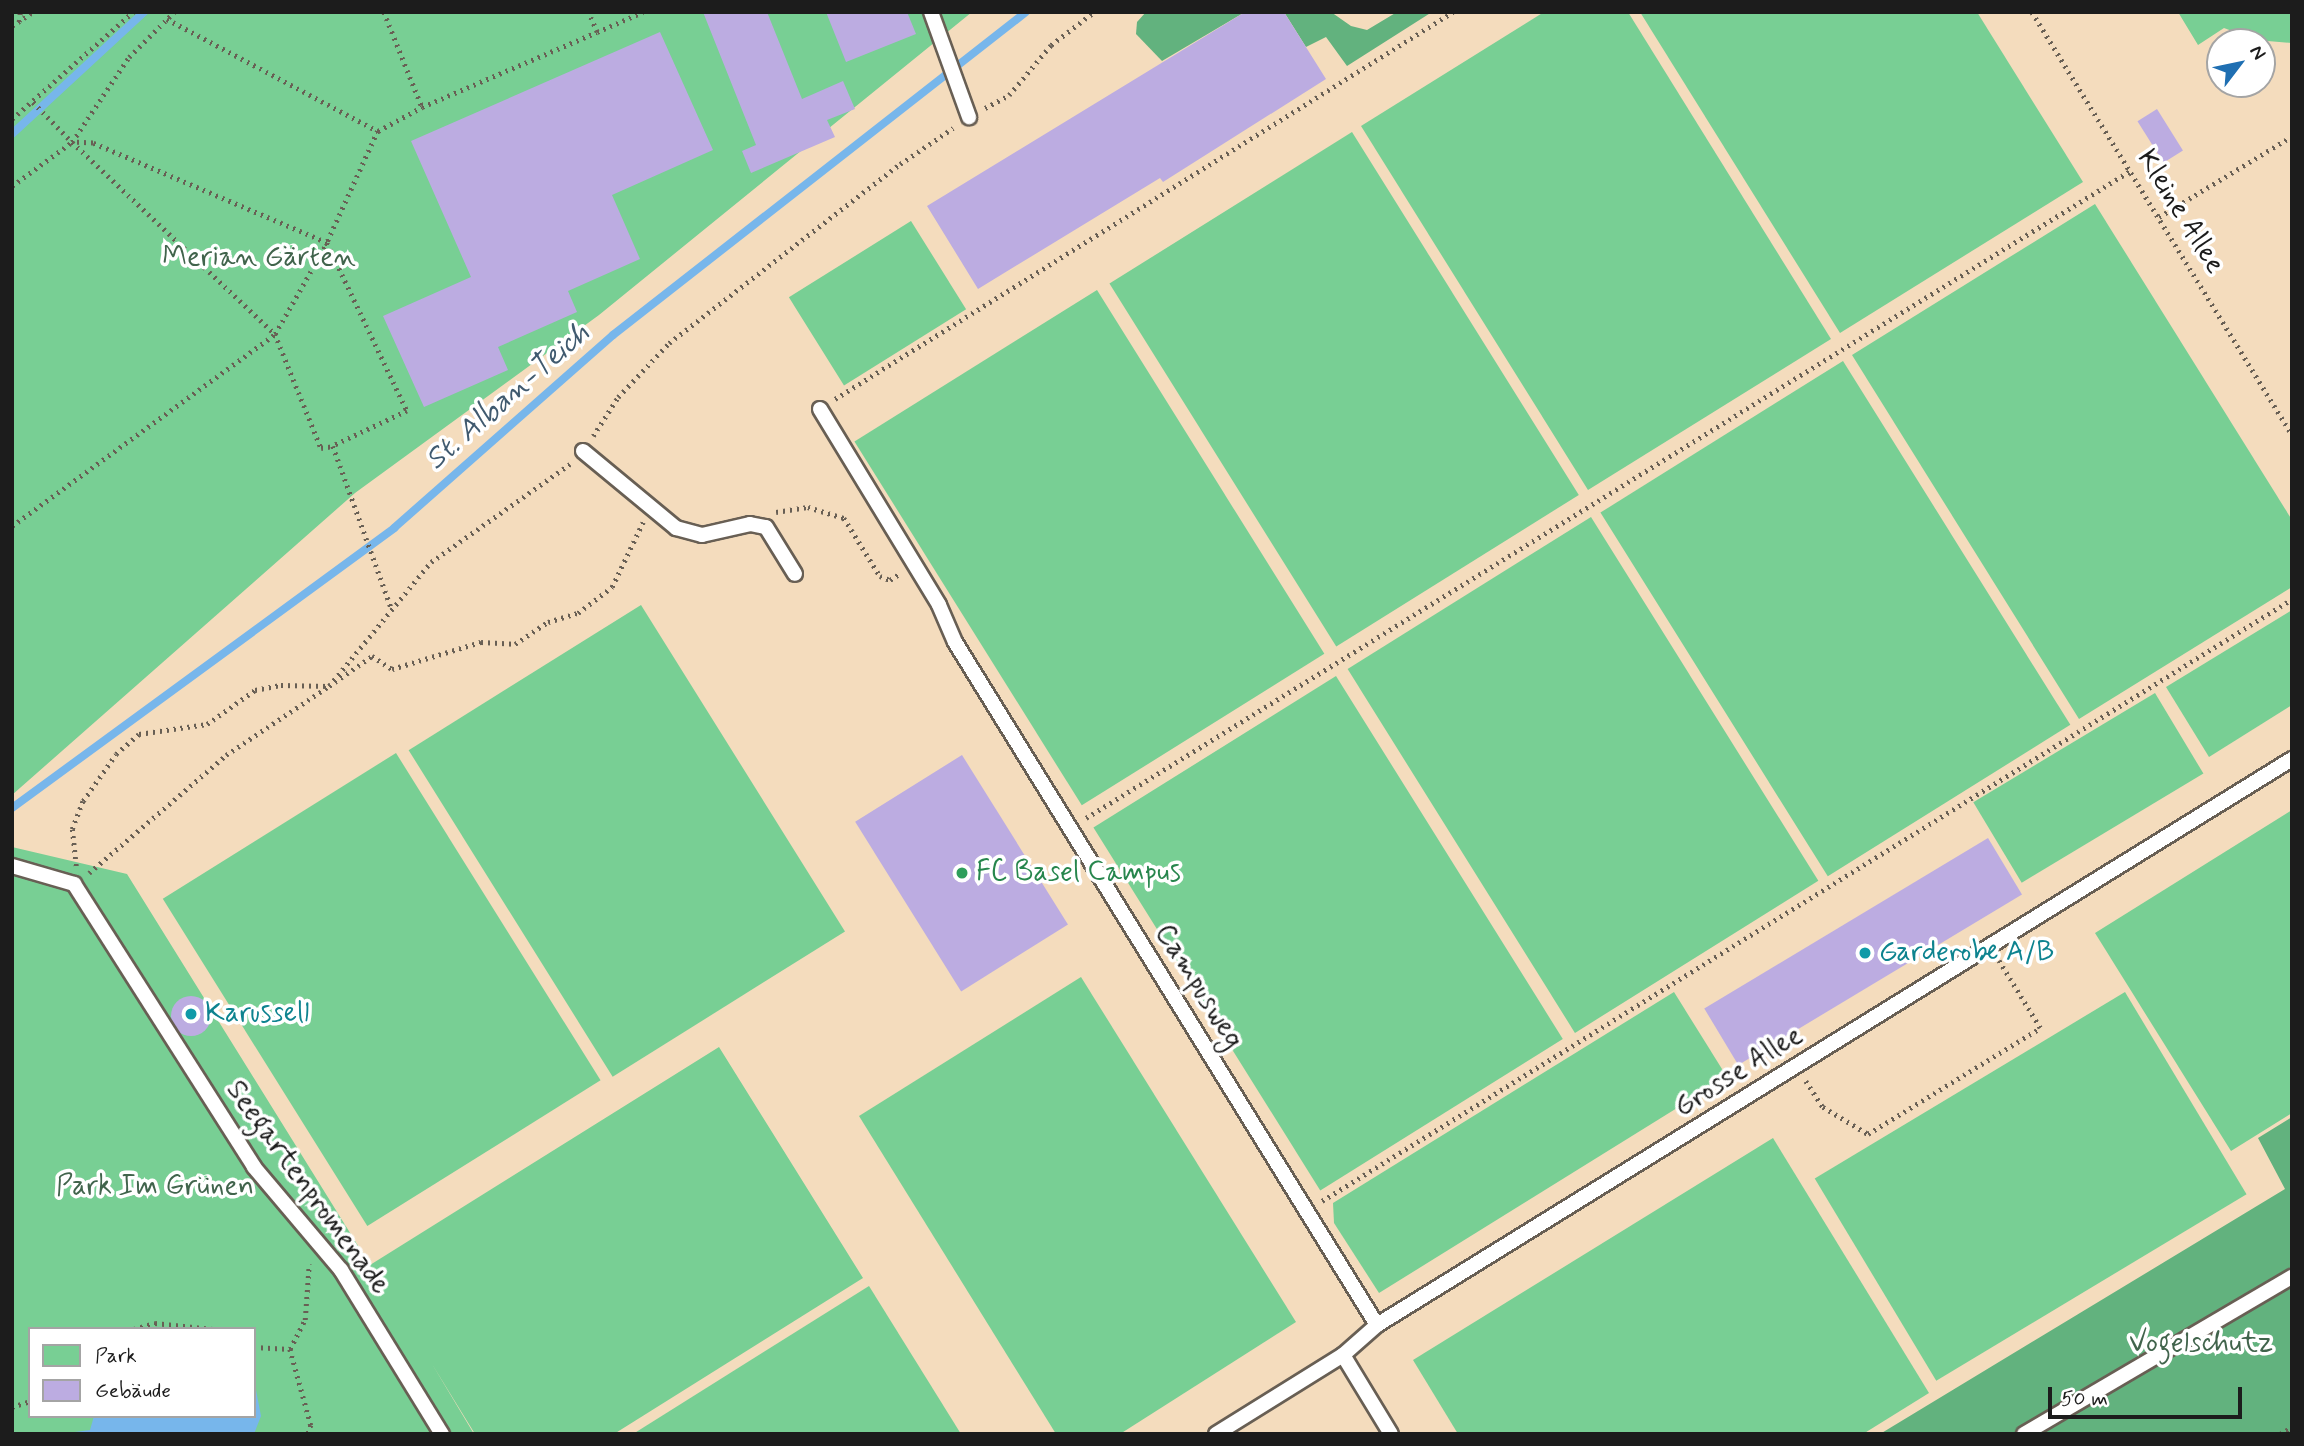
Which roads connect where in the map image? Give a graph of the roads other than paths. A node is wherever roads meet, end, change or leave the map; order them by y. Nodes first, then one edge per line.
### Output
1 (931, 12) edge
2 (969, 117) dead end
3 (820, 409) road end
4 (583, 451) dead end
5 (795, 574) dead end
6 (2292, 759) edge
7 (12, 866) edge
8 (2292, 1277) edge
9 (1377, 1325) junction
10 (1343, 1355) junction
11 (2025, 1433) edge
12 (443, 1434) edge
13 (1216, 1434) edge
14 (1391, 1434) edge

1 - 2 lane
3 - 9 lane, Campusweg
4 - 5 lane
6 - 9 lane, Grosse Allee
7 - 12 lane, Seegartenpromenade
8 - 11 lane
9 - 10 lane, Grosse Allee
10 - 13 lane, Grosse Allee
10 - 14 lane

